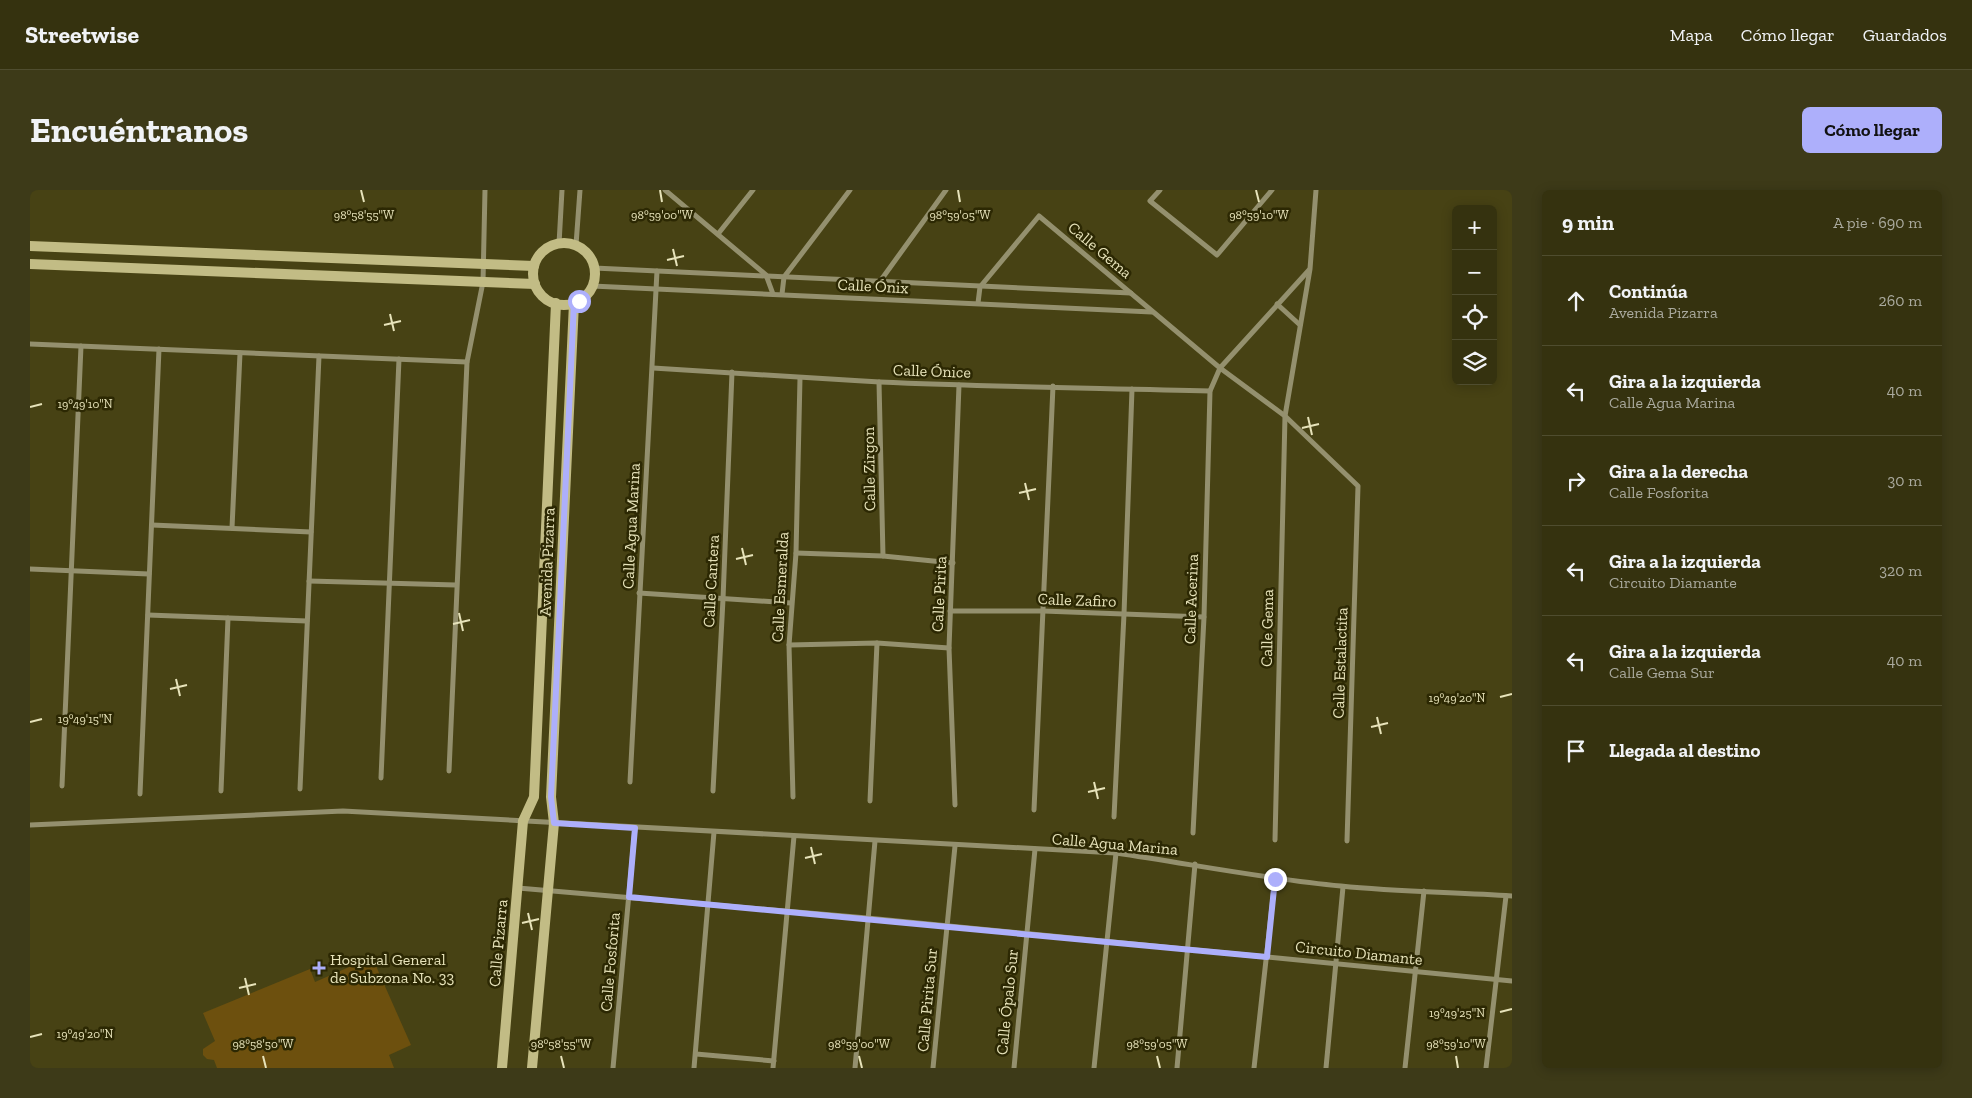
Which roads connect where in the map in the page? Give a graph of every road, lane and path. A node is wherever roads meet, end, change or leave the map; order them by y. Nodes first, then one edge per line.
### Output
1 (485, 190) edge
2 (562, 190) edge
3 (580, 190) edge
4 (665, 190) edge
5 (753, 190) edge
6 (850, 190) edge
7 (946, 190) edge
8 (1160, 190) edge
9 (1272, 190) edge
10 (1316, 190) edge
11 (718, 234) junction
12 (559, 244) junction
13 (30, 246) edge
14 (576, 246) junction
15 (114, 250) junction
16 (295, 257) junction
17 (30, 264) edge
18 (483, 264) junction
19 (534, 266) junction
20 (114, 267) junction
21 (594, 268) junction
22 (1310, 269) junction
23 (657, 271) junction
24 (294, 274) junction
25 (766, 275) junction
26 (784, 277) junction
27 (881, 280) junction
28 (482, 282) junction
29 (535, 284) junction
30 (592, 286) junction
31 (980, 287) junction
32 (656, 290) junction
33 (1132, 293) junction
34 (773, 294) junction
35 (782, 294) junction
36 (556, 303) junction
37 (574, 303) junction
38 (978, 303) junction
39 (1277, 304) junction
40 (1152, 312) junction
41 (1300, 325) junction
42 (30, 344) edge
43 (81, 346) junction
44 (159, 350) junction
45 (240, 353) junction
46 (319, 356) junction
47 (399, 359) junction
48 (467, 362) junction
49 (653, 368) junction
50 (1220, 368) junction
51 (732, 372) junction
52 (800, 378) junction
53 (879, 382) junction
54 (960, 385) junction
55 (1054, 386) junction
56 (1132, 389) junction
57 (1210, 391) junction
58 (1285, 416) junction
59 (549, 467) junction
60 (567, 468) junction
61 (1358, 486) joint
62 (152, 525) junction
63 (232, 528) junction
64 (311, 532) junction
65 (796, 553) junction
66 (883, 556) junction
67 (953, 564) junction
68 (30, 570) edge
69 (71, 571) junction
70 (150, 574) junction
71 (309, 581) junction
72 (390, 584) junction
73 (456, 585) junction
74 (640, 594) junction
75 (723, 599) junction
76 (791, 603) junction
77 (950, 611) junction
78 (1043, 611) junction
79 (1124, 614) junction
80 (148, 615) junction
81 (1204, 617) junction
82 (228, 618) junction
83 (307, 621) junction
84 (542, 621) junction
85 (560, 622) junction
86 (877, 642) junction
87 (789, 645) junction
88 (949, 648) junction
89 (449, 771) dead end
90 (382, 778) dead end
91 (630, 782) dead end
92 (62, 786) dead end
93 (300, 789) dead end
94 (221, 790) dead end
95 (713, 791) dead end
96 (140, 794) dead end
97 (534, 797) junction
98 (551, 797) junction
99 (793, 797) dead end
100 (870, 801) dead end
101 (955, 805) dead end
102 (1034, 810) dead end
103 (1114, 817) dead end
104 (523, 821) junction
105 (554, 823) junction
106 (30, 825) edge
107 (635, 828) junction
108 (714, 832) junction
109 (1193, 833) dead end
110 (794, 836) junction
111 (1275, 840) dead end
112 (875, 841) junction
113 (1347, 841) dead end
114 (955, 846) junction
115 (1036, 849) junction
116 (1116, 853) junction
117 (1195, 864) junction
118 (1275, 879) junction
119 (1343, 887) junction
120 (517, 888) junction
121 (547, 890) junction
122 (1424, 891) junction
123 (1509, 896) edge
124 (629, 897) junction
125 (708, 904) junction
126 (788, 912) junction
127 (867, 918) junction
128 (947, 926) junction
129 (1027, 934) junction
130 (1108, 942) junction
131 (1188, 949) junction
132 (1267, 957) junction
133 (1335, 963) junction
134 (1414, 971) junction
135 (1495, 979) junction
136 (1512, 981) edge
137 (696, 1054) junction
138 (774, 1061) junction
139 (502, 1068) edge
140 (532, 1068) edge
141 (613, 1068) edge
142 (694, 1068) edge
143 (773, 1068) edge
144 (854, 1068) edge
145 (933, 1068) edge
146 (1014, 1068) edge
147 (1094, 1068) edge
148 (1177, 1068) edge
149 (1254, 1068) edge
150 (1326, 1068) edge
151 (1405, 1068) edge
152 (1486, 1068) edge

1 - 18 street
2 - 12 street
3 - 14 street
4 - 11 street
5 - 11 street
6 - 26 street
7 - 27 street
8 - 9 street
10 - 22 street, Calle Gema
11 - 25 street
12 - 14 street
12 - 19 street
13 - 15 street
14 - 21 street
15 - 16 street
15 - 20 street
16 - 18 street
16 - 24 street
17 - 20 street
18 - 19 street
18 - 28 street
19 - 29 street
20 - 24 street
21 - 23 street, Calle Ónix
21 - 30 street
22 - 39 street, Calle Acerina
22 - 41 street, Calle Gema
23 - 25 street, Calle Ónix
23 - 32 street, Calle Agua Marina
24 - 28 street
25 - 26 street, Calle Ónix
25 - 34 street
26 - 27 street, Calle Ónix
26 - 35 street
27 - 31 street, Calle Ónix
28 - 29 street
28 - 48 street
29 - 36 street
30 - 32 street, Calle Ónix
30 - 37 street
31 - 33 street, Calle Ónix
31 - 33 street, Calle Gema
31 - 38 street
32 - 34 street, Calle Ónix
32 - 49 street, Calle Agua Marina
33 - 40 street, Calle Gema
34 - 35 street, Calle Ónix
35 - 38 street, Calle Ónix
36 - 37 street
36 - 59 street, Avenida Pizarra
37 - 60 street, Avenida Pizarra
38 - 40 street, Calle Ónix
39 - 41 street
39 - 50 street, Calle Acerina
40 - 50 street, Calle Gema
41 - 58 street, Calle Gema
42 - 43 street
43 - 44 street
43 - 69 street
44 - 45 street
44 - 62 street
45 - 46 street
45 - 63 street
46 - 47 street
46 - 64 street
47 - 48 street
47 - 72 street
48 - 73 street
49 - 51 street, Calle Ónice
49 - 74 street, Calle Agua Marina
50 - 57 street, Calle Acerina
50 - 58 street, Calle Gema
51 - 52 street, Calle Ónice
51 - 75 street, Calle Cantera
52 - 53 street, Calle Ónice
52 - 65 street, Calle Esmeralda
53 - 54 street, Calle Ónice
53 - 66 street, Calle Zirgon
54 - 55 street, Calle Ónice
54 - 67 street, Calle Pirita
55 - 56 street, Calle Ónice
55 - 78 street
56 - 57 street, Calle Ónice
56 - 79 street
57 - 81 street, Calle Acerina
58 - 61 street, Calle Gema
58 - 111 street, Calle Gema
59 - 60 street
59 - 84 street, Avenida Pizarra
60 - 85 street, Avenida Pizarra
61 - 113 street, Calle Estalactita
62 - 63 street
62 - 70 street
63 - 64 street
64 - 71 street
65 - 66 street
65 - 76 street, Calle Esmeralda
66 - 67 street
67 - 77 street, Calle Pirita
68 - 69 street
69 - 70 street
69 - 92 street
70 - 80 street
71 - 72 street
71 - 83 street
72 - 73 street
72 - 90 street
73 - 89 street
74 - 75 street
74 - 91 street, Calle Agua Marina
75 - 76 street
75 - 95 street, Calle Cantera
76 - 87 street, Calle Esmeralda
77 - 78 street, Calle Zafiro
77 - 88 street, Calle Pirita
78 - 79 street, Calle Zafiro
78 - 102 street
79 - 81 street, Calle Zafiro
79 - 103 street
80 - 82 street
80 - 96 street
81 - 109 street, Calle Acerina
82 - 83 street
82 - 94 street
83 - 93 street
84 - 85 street
84 - 97 street, Avenida Pizarra
85 - 98 street, Avenida Pizarra
86 - 87 street
86 - 88 street
86 - 100 street
87 - 99 street, Calle Esmeralda
88 - 101 street, Calle Pirita
97 - 98 street
97 - 104 street, Avenida Pizarra
98 - 105 street, Avenida Pizarra
104 - 105 street, Calle Agua Marina
104 - 106 street, Calle Agua Marina
104 - 120 street, Calle Pizarra
105 - 107 street, Calle Agua Marina
105 - 121 street
107 - 108 street, Calle Agua Marina
107 - 124 street, Calle Fosforita
108 - 110 street, Calle Agua Marina
108 - 125 street
110 - 112 street, Calle Agua Marina
110 - 126 street
112 - 114 street, Calle Agua Marina
112 - 127 street
114 - 115 street, Calle Agua Marina
114 - 128 street, Calle Pirita Sur
115 - 116 street, Calle Agua Marina
115 - 129 street, Calle Ópalo Sur
116 - 117 street, Calle Agua Marina
116 - 130 street
117 - 118 street, Calle Agua Marina
117 - 131 street
118 - 119 street, Calle Agua Marina
118 - 132 street
119 - 122 street, Calle Agua Marina
119 - 133 street
120 - 121 street, Circuito Diamante
120 - 139 street, Calle Pizarra
121 - 124 street, Circuito Diamante
121 - 140 street
122 - 123 street, Calle Agua Marina
122 - 134 street
123 - 135 street
124 - 125 street, Circuito Diamante
124 - 141 street, Calle Fosforita
125 - 126 street, Circuito Diamante
125 - 137 street
126 - 127 street, Circuito Diamante
126 - 138 street
127 - 128 street, Circuito Diamante
127 - 144 street
128 - 129 street, Circuito Diamante
128 - 145 street, Calle Pirita Sur
129 - 130 street, Circuito Diamante
129 - 146 street, Calle Ópalo Sur
130 - 131 street, Circuito Diamante
130 - 147 street
131 - 132 street, Circuito Diamante
131 - 148 street
132 - 133 street, Circuito Diamante
132 - 149 street
133 - 134 street, Circuito Diamante
133 - 150 street
134 - 135 street, Circuito Diamante
134 - 151 street
135 - 136 street, Circuito Diamante
135 - 152 street
137 - 138 street
137 - 142 street
138 - 143 street

